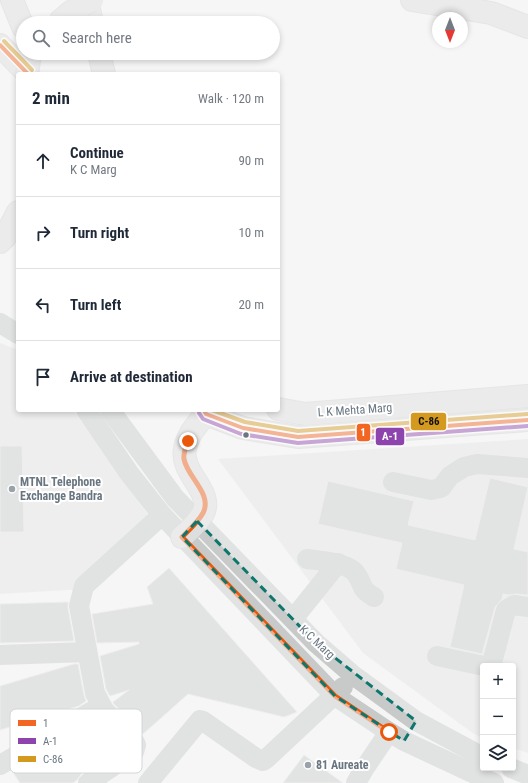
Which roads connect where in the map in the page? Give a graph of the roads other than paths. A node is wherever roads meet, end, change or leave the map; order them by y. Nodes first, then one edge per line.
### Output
1 (12, 0) edge
2 (87, 0) edge
3 (92, 0) edge
4 (412, 0) edge
5 (19, 16) edge
6 (66, 16) edge
7 (90, 16) edge
8 (528, 27) edge
9 (0, 45) edge
10 (29, 60) edge
11 (101, 60) edge
12 (26, 72) edge
13 (28, 72) edge
14 (104, 72) edge
15 (16, 216) edge
16 (0, 242) edge
17 (0, 324) edge
18 (16, 333) edge
19 (528, 396) edge
20 (280, 409) edge
21 (87, 412) edge
22 (111, 412) edge
23 (206, 412) edge
24 (209, 412) edge
25 (528, 420) edge
26 (528, 468) edge
27 (393, 482) dead end
28 (162, 515) junction
29 (197, 521) junction
30 (182, 537) junction
31 (307, 559) dead end
32 (338, 563) junction
33 (374, 597) dead end
34 (528, 607) edge
35 (293, 619) junction
36 (87, 652) junction
37 (0, 655) edge
38 (437, 656) dead end
39 (492, 663) edge
40 (480, 665) edge
41 (353, 675) junction
42 (335, 696) junction
43 (101, 706) junction
44 (96, 709) edge
45 (103, 709) edge
46 (416, 721) junction
47 (397, 736) junction
48 (480, 755) edge
49 (10, 759) edge
50 (0, 765) edge
51 (516, 770) edge
52 (103, 773) edge
53 (528, 775) edge
54 (88, 783) edge
55 (148, 783) edge
56 (356, 783) edge
57 (494, 783) edge

1 - 5 main road
2 - 7 main road
3 - 6 main road, bridge
4 - 8 main road
9 - 12 main road
10 - 13 main road, bridge
11 - 14 main road
15 - 16 main road
17 - 18 street
19 - 20 main road, L K Mehta Marg
21 - 28 street, K C Marg
22 - 29 street, K C Marg
23 - 29 main road
24 - 25 main road, L K Mehta Marg
26 - 27 street
28 - 30 street, K C Marg
28 - 36 street
29 - 30 main road
29 - 35 street, K C Marg
30 - 42 street, K C Marg
31 - 32 street
32 - 33 street
32 - 35 street
34 - 39 street
35 - 41 street, K C Marg
36 - 37 street
36 - 43 street
38 - 40 street
41 - 42 street
41 - 46 street, K C Marg
42 - 47 street, K C Marg
42 - 55 street
43 - 44 street
43 - 45 street
46 - 47 street
46 - 48 street, K C Marg
47 - 56 street
47 - 57 street, K C Marg
49 - 50 street
51 - 53 street
52 - 54 street

